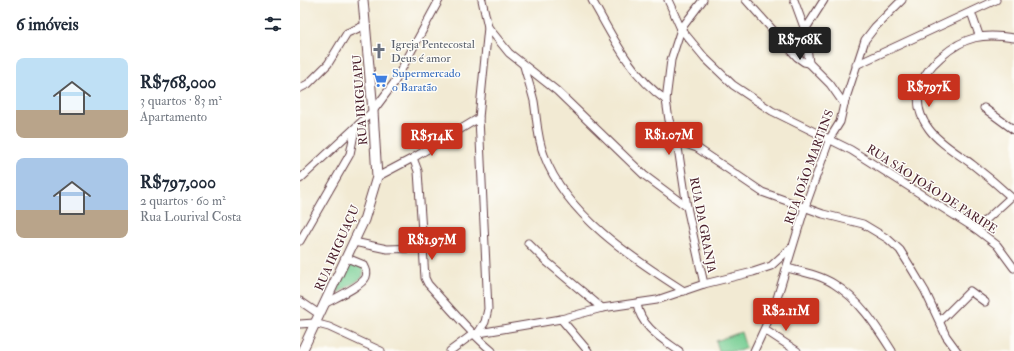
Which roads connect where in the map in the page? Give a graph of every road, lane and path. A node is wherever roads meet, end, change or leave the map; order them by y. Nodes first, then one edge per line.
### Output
1 (363, 0) edge
2 (439, 0) edge
3 (482, 0) edge
4 (592, 0) edge
5 (668, 0) edge
6 (703, 0) edge
7 (746, 0) edge
8 (794, 0) edge
9 (824, 0) edge
10 (902, 0) edge
11 (996, 0) edge
12 (971, 12) junction
13 (366, 25) junction
14 (488, 28) junction
15 (681, 29) junction
16 (805, 30) junction
17 (979, 36) junction
18 (1014, 38) edge
19 (810, 63) junction
20 (856, 65) junction
21 (524, 66) junction
22 (300, 88) edge
23 (666, 100) junction
24 (844, 104) junction
25 (984, 108) dead end
26 (373, 111) junction
27 (479, 118) junction
28 (355, 129) junction
29 (1014, 130) edge
30 (830, 138) junction
31 (677, 141) junction
32 (413, 158) junction
33 (377, 177) junction
34 (300, 179) edge
35 (372, 197) joint
36 (687, 207) junction
37 (805, 207) junction
38 (976, 229) junction
39 (300, 241) edge
40 (354, 242) junction
41 (528, 242) dead end
42 (792, 247) junction
43 (422, 248) junction
44 (347, 258) junction
45 (787, 268) junction
46 (1014, 268) edge
47 (704, 284) junction
48 (684, 291) junction
49 (300, 301) edge
50 (985, 302) dead end
51 (326, 303) junction
52 (637, 304) junction
53 (602, 308) junction
54 (318, 314) junction
55 (561, 319) junction
56 (940, 321) junction
57 (314, 323) junction
58 (300, 324) edge
59 (765, 330) junction
60 (475, 334) junction
61 (302, 351) edge
62 (381, 351) edge
63 (450, 351) edge
64 (492, 351) edge
65 (588, 351) edge
66 (679, 351) edge
67 (754, 351) edge
68 (797, 351) edge
69 (892, 351) edge
70 (957, 351) edge

1 - 13 main road, RUA IRIGUAPU
2 - 26 street
3 - 14 street
4 - 23 street
5 - 15 street, RUA SÃO JOÃO DE PARIPE
6 - 15 street, RUA DA GRANJA
7 - 19 street
8 - 16 street
9 - 16 street
10 - 20 street, RUA JOÃO MARTINS
11 - 12 street
12 - 17 street
12 - 20 street
13 - 22 street
13 - 26 main road, RUA IRIGUAPU
14 - 21 street
14 - 27 street
15 - 23 street, RUA DA GRANJA
15 - 30 street, RUA SÃO JOÃO DE PARIPE
16 - 19 street
17 - 18 street
17 - 38 street
19 - 24 street
20 - 24 street, RUA JOÃO MARTINS
21 - 36 street
21 - 48 street
23 - 31 street, RUA DA GRANJA
24 - 30 street, RUA JOÃO MARTINS
25 - 29 street
26 - 28 street
26 - 33 main road, RUA IRIGUAPU
27 - 32 street
27 - 60 street
28 - 34 street
28 - 39 street
30 - 37 street, RUA JOÃO MARTINS
30 - 38 street, RUA SÃO JOÃO DE PARIPE
31 - 36 street, RUA DA GRANJA
31 - 37 street
32 - 33 street
32 - 43 street
33 - 35 main road, RUA IRIGUAPU
35 - 40 main road, RUA IRIGUAÇU
36 - 47 street, RUA DA GRANJA
37 - 42 street, RUA JOÃO MARTINS
37 - 56 street
38 - 46 street, RUA SÃO JOÃO DE PARIPE
40 - 43 street
40 - 44 main road, RUA IRIGUAÇU
41 - 53 street
42 - 45 street, RUA JOÃO MARTINS
42 - 47 street
43 - 60 street
44 - 51 main road, RUA IRIGUAÇU
44 - 51 street
45 - 59 street, RUA JOÃO MARTINS
45 - 69 street
47 - 48 street
48 - 52 street
49 - 54 street
50 - 56 street
51 - 54 main road, RUA IRIGUAÇU
52 - 53 street
52 - 66 street
53 - 55 street
54 - 57 main road, RUA IRIGUAÇU
55 - 60 street
55 - 65 street
56 - 70 street
57 - 58 street
57 - 61 main road, RUA IRIGUAÇU
57 - 62 street
59 - 67 street, RUA JOÃO MARTINS
59 - 68 street
60 - 63 street
60 - 64 street

